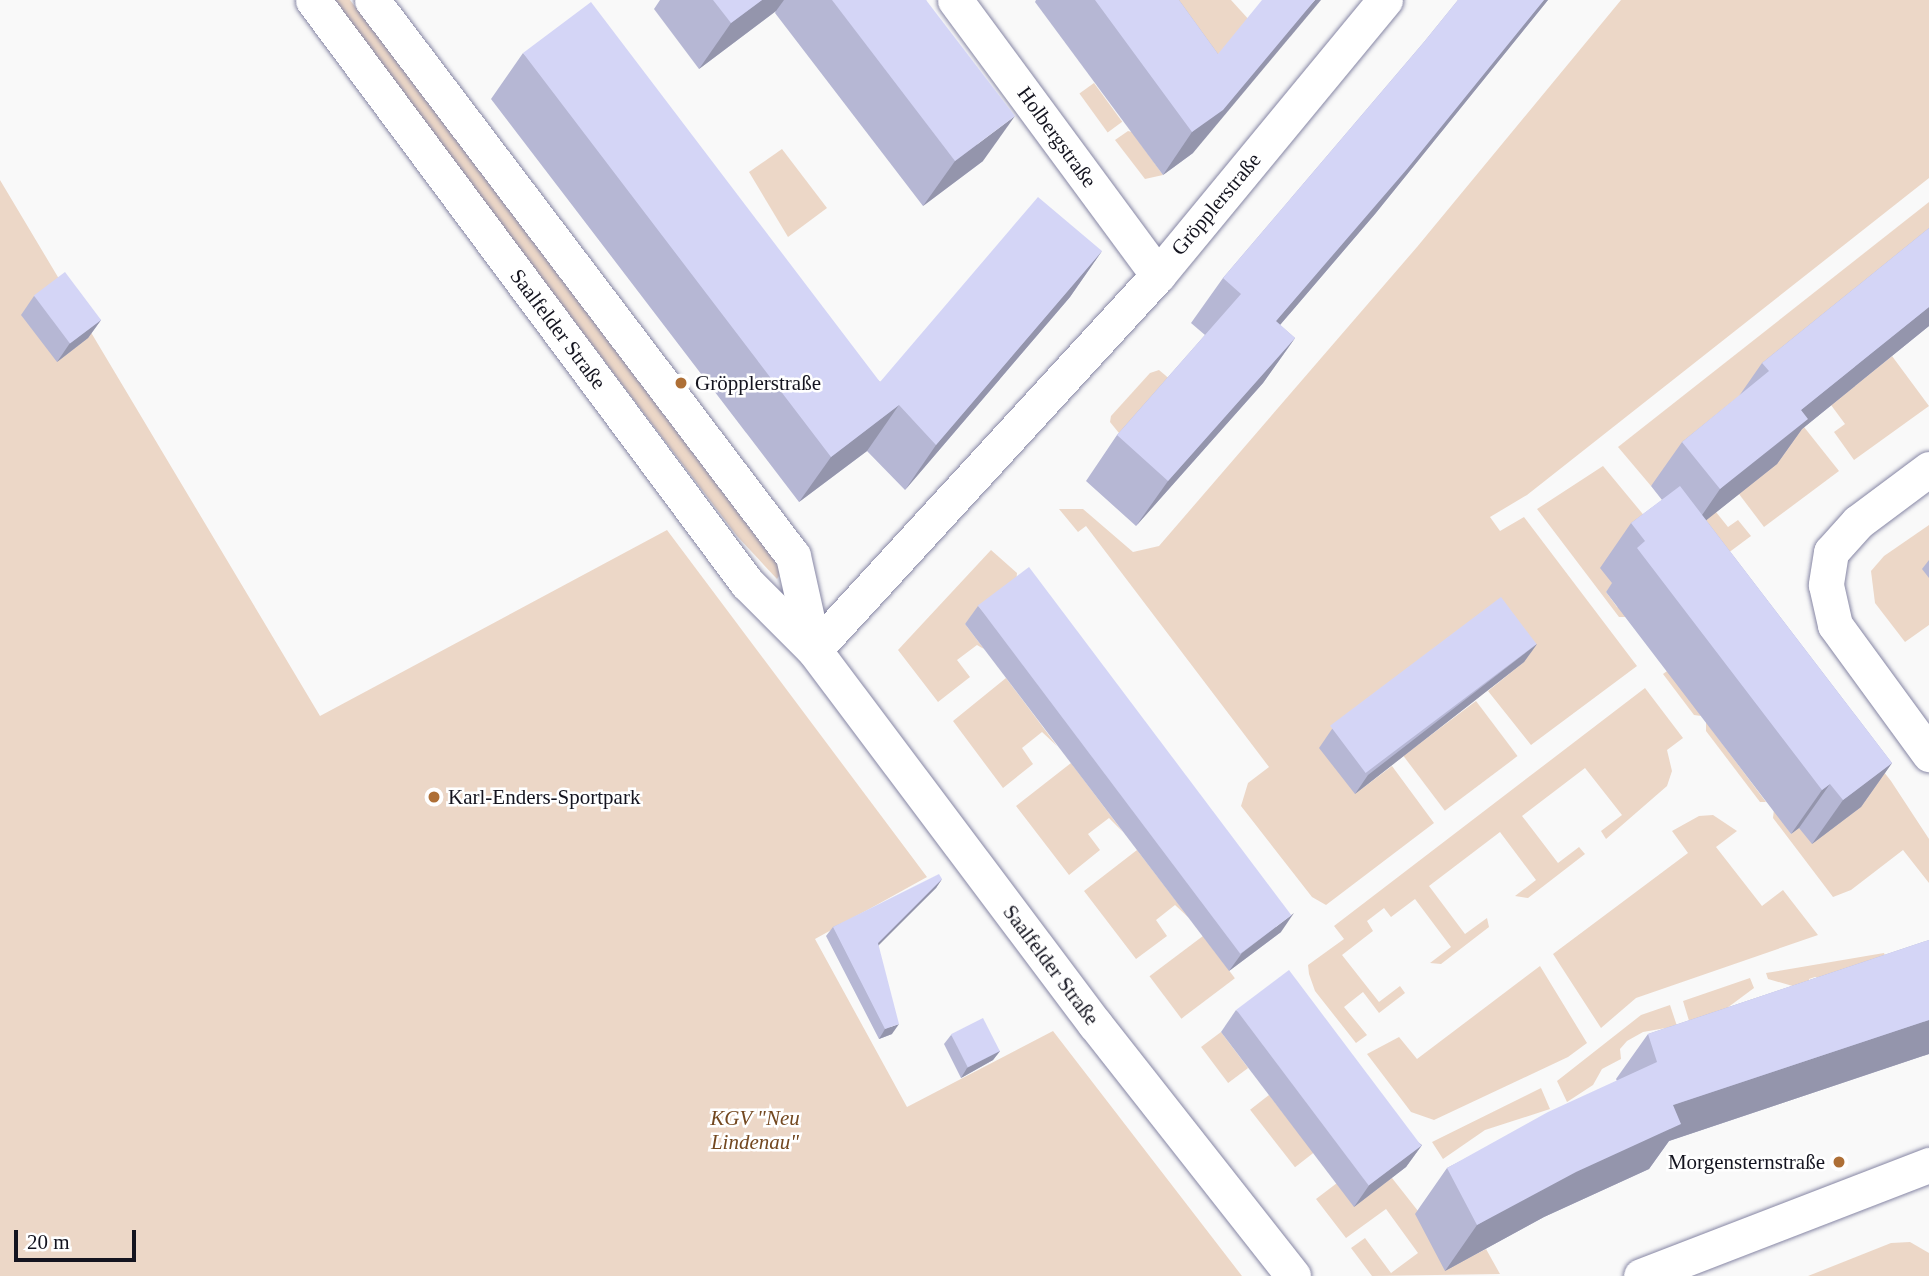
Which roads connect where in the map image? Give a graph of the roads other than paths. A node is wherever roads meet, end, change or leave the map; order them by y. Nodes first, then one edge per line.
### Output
1 (313, 0) edge
2 (372, 0) edge
3 (955, 0) edge
4 (1385, 0) edge
5 (1158, 275) junction
6 (1929, 469) edge
7 (814, 650) junction
8 (1929, 754) edge
9 (1929, 1165) edge
10 (1293, 1276) edge
11 (1641, 1276) edge

1 - 7 street, Saalfelder Straße
2 - 7 street, Saalfelder Straße
3 - 5 street, Holbergstraße
4 - 5 street, Gröpplerstraße
5 - 7 street, Gröpplerstraße
6 - 8 street
7 - 10 street, Saalfelder Straße
9 - 11 street

